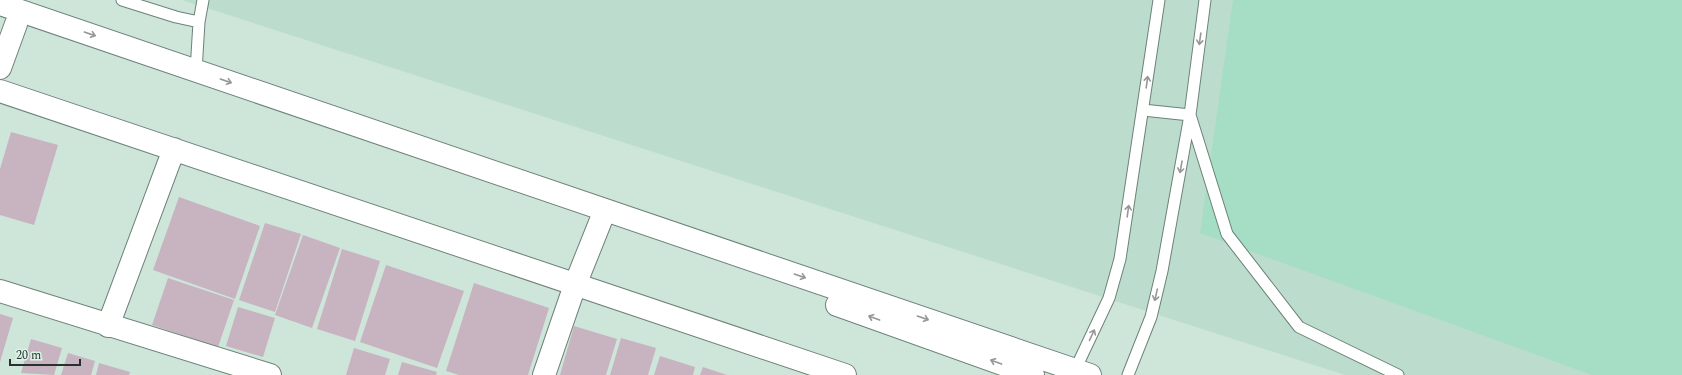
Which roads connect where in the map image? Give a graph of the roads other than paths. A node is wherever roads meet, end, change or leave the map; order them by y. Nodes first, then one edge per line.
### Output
1 (122, 0) edge
2 (203, 0) edge
3 (1159, 0) edge
4 (1205, 0) edge
5 (0, 4) edge
6 (8, 21) edge
7 (199, 22) junction
8 (0, 68) edge
9 (196, 71) junction
10 (0, 91) edge
11 (1143, 110) junction
12 (1190, 115) junction
13 (174, 149) junction
14 (600, 220) junction
15 (575, 285) junction
16 (0, 291) edge
17 (108, 326) junction
18 (258, 373) edge
19 (1079, 373) edge
20 (544, 375) edge
21 (845, 375) edge
22 (1033, 375) edge
23 (1128, 375) edge
24 (1398, 375) edge

1 - 7 lane
2 - 7 lane
11 -> 3 lane
4 -> 12 lane
5 -> 9 main road
6 - 8 main road
6 - 14 main road
7 - 9 lane
9 -> 19 main road
10 - 13 main road
11 - 12 lane
19 -> 11 lane
12 -> 23 lane
12 - 24 lane
13 - 15 main road
13 - 17 main road
14 - 15 main road
22 -> 14 main road
15 - 20 main road
15 - 21 main road
16 - 17 main road
17 - 18 main road

